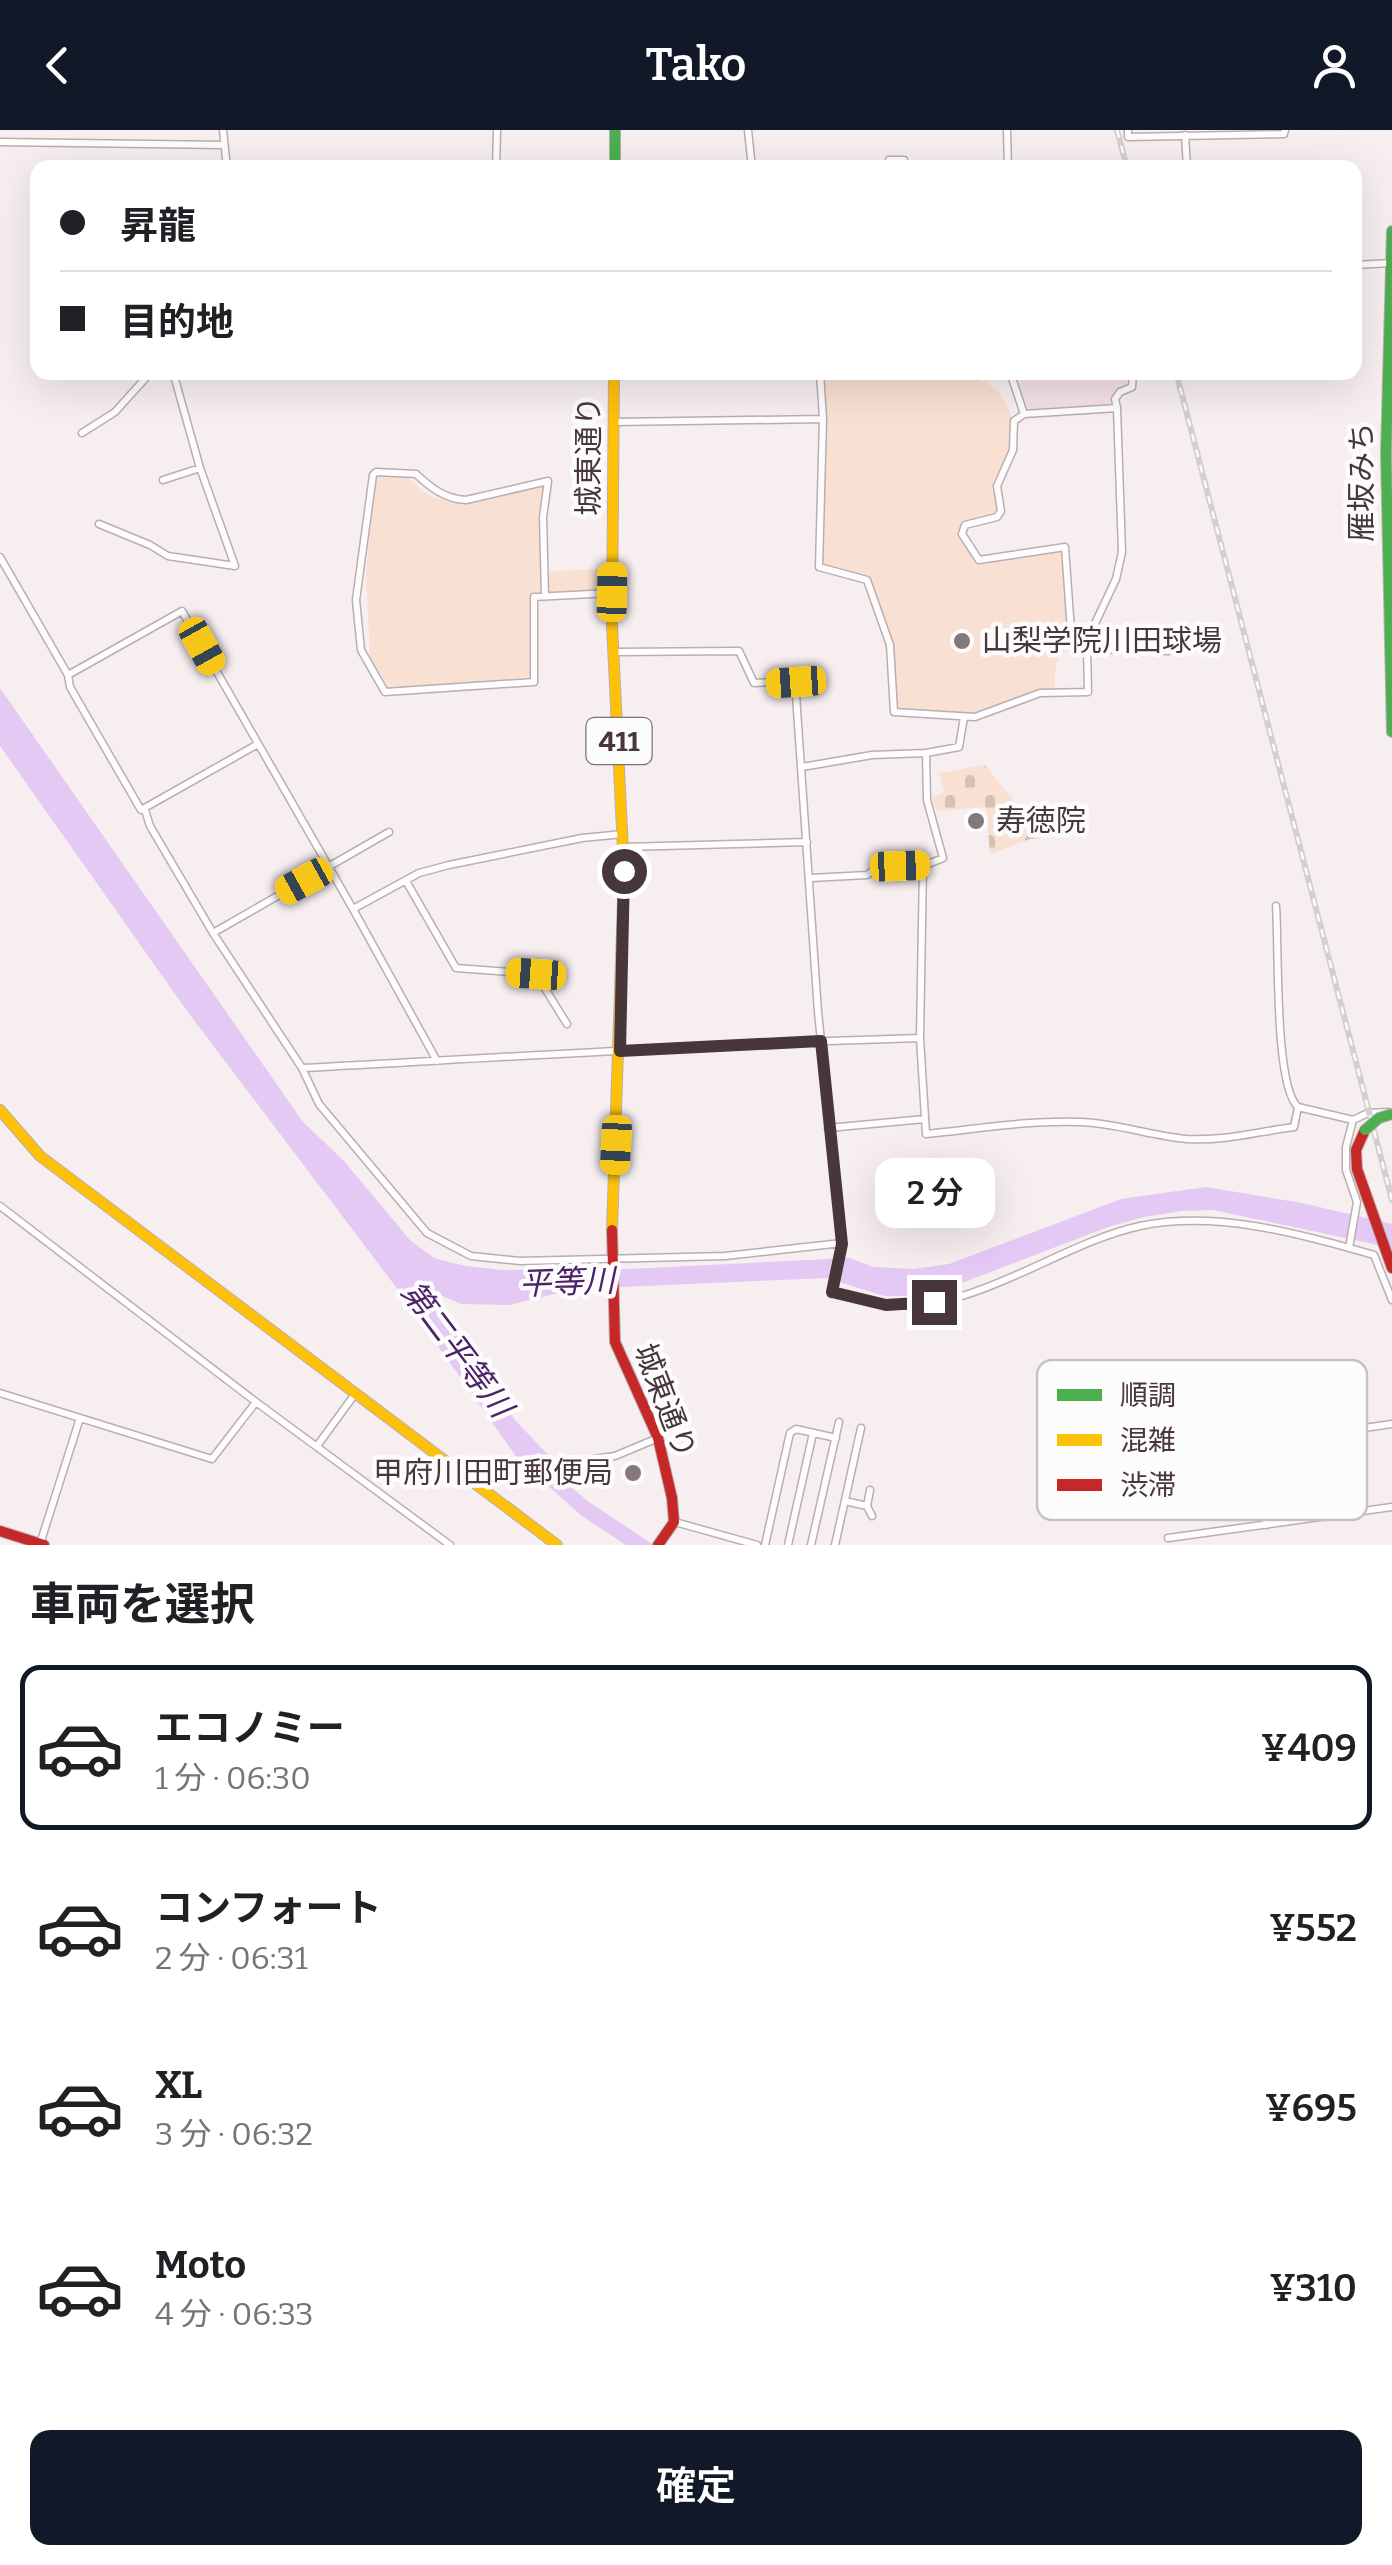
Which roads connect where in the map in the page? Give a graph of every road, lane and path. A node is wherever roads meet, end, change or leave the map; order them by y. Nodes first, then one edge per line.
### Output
1 (102, 130) edge
2 (223, 130) edge
3 (497, 130) edge
4 (615, 130) edge
5 (748, 130) edge
6 (1007, 130) edge
7 (1128, 130) edge
8 (1285, 130) edge
9 (1226, 132) edge
10 (1252, 132) edge
11 (1185, 135) junction
12 (0, 142) edge
13 (104, 144) junction
14 (223, 146) junction
15 (226, 160) edge
16 (496, 160) edge
17 (614, 160) edge
18 (751, 160) edge
19 (888, 160) dead end
20 (904, 160) edge
21 (1008, 160) edge
22 (1187, 160) edge
23 (1392, 232) edge
24 (1392, 263) edge
25 (1362, 265) edge
26 (145, 380) edge
27 (176, 380) edge
28 (614, 380) edge
29 (821, 380) edge
30 (1013, 380) edge
31 (1132, 380) edge
32 (1390, 389) edge
33 (1117, 408) junction
34 (1024, 414) junction
35 (823, 419) junction
36 (615, 422) junction
37 (82, 433) dead end
38 (200, 468) junction
39 (164, 480) dead end
40 (99, 524) dead end
41 (0, 557) edge
42 (612, 592) junction
43 (545, 596) junction
44 (1091, 632) junction
45 (1087, 649) junction
46 (1168, 651) dead end
47 (614, 652) junction
48 (68, 675) junction
49 (964, 716) junction
50 (1392, 732) edge
51 (258, 744) junction
52 (926, 753) junction
53 (802, 768) junction
54 (144, 810) junction
55 (389, 832) dead end
56 (623, 834) junction
57 (807, 842) junction
58 (623, 847) junction
59 (923, 866) junction
60 (329, 867) junction
61 (810, 878) junction
62 (406, 881) junction
63 (1276, 906) dead end
64 (354, 909) junction
65 (213, 934) junction
66 (566, 1024) dead end
67 (920, 1038) junction
68 (821, 1041) junction
69 (620, 1051) junction
70 (437, 1061) junction
71 (302, 1068) junction
72 (1298, 1107) junction
73 (0, 1110) edge
74 (1392, 1113) edge
75 (925, 1119) junction
76 (1354, 1120) junction
77 (828, 1128) junction
78 (0, 1206) edge
79 (842, 1244) junction
80 (1350, 1245) junction
81 (611, 1259) junction
82 (1392, 1268) edge
83 (1392, 1300) edge
84 (0, 1393) edge
85 (355, 1393) junction
86 (256, 1402) junction
87 (80, 1418) junction
88 (839, 1422) dead end
89 (1392, 1424) edge
90 (860, 1428) dead end
91 (1367, 1428) edge
92 (813, 1433) junction
93 (658, 1438) junction
94 (836, 1438) junction
95 (316, 1446) junction
96 (595, 1480) dead end
97 (870, 1490) dead end
98 (845, 1502) junction
99 (867, 1506) junction
100 (1392, 1506) edge
101 (1367, 1510) edge
102 (872, 1516) dead end
103 (1266, 1520) edge
104 (1299, 1520) edge
105 (674, 1522) junction
106 (1285, 1522) joint
107 (1267, 1525) junction
108 (0, 1531) edge
109 (1168, 1538) dead end
110 (42, 1544) edge
111 (659, 1544) edge
112 (450, 1545) edge
113 (557, 1545) edge
114 (761, 1545) edge
115 (788, 1545) edge
116 (811, 1545) edge
117 (836, 1545) edge

1 - 13 street
2 - 14 street
3 - 16 street
4 - 17 main road
5 - 18 street
6 - 21 street
7 - 11 street
8 - 10 street
9 - 10 street
9 - 11 street
11 - 22 street
12 - 13 street
13 - 14 street
14 - 15 street
19 - 20 street
23 - 24 main road, 雁坂みち
24 - 25 street
24 - 32 main road, 雁坂みち
26 - 37 street
27 - 38 street
28 - 36 main road, 城東通り / 411
29 - 35 street
30 - 34 street
31 - 33 street
32 - 50 main road, 雁坂みち
33 - 34 street
33 - 44 street
34 - 44 street
35 - 36 street
35 - 49 street
36 - 42 main road, 城東通り / 411
38 - 39 street
38 - 40 street
41 - 48 street
42 - 43 street
42 - 47 main road, 城東通り / 411
43 - 43 street
44 - 45 street
45 - 46 street
45 - 49 street
47 - 53 street
47 - 56 main road, 城東通り / 411
48 - 51 street
48 - 54 street
49 - 52 street
51 - 54 street
51 - 60 street
52 - 53 street
52 - 59 street
53 - 57 street
54 - 65 street
55 - 60 street
56 - 58 main road, 城東通り / 411
56 - 62 street
57 - 58 street
57 - 61 street
58 - 69 main road, 城東通り / 411
59 - 61 street
59 - 67 street
60 - 64 street
60 - 65 street
61 - 68 street
62 - 64 street
62 - 66 street
63 - 72 street
64 - 70 street
65 - 71 street
67 - 68 street
67 - 75 street
68 - 69 street
68 - 77 street
69 - 70 street
69 - 81 main road, 城東通り / 411
70 - 71 street
71 - 81 street
72 - 75 street
72 - 76 street
73 - 85 main road
74 - 76 street
74 - 82 main road, bridge
75 - 77 street
76 - 80 street
77 - 79 street
78 - 86 street
79 - 80 street
79 - 81 street
80 - 83 street
81 - 93 main road, 城東通り / 411
84 - 87 street
85 - 95 street
85 - 113 main road
86 - 87 street
86 - 95 street
87 - 110 street
88 - 94 street
89 - 91 street
90 - 98 street
92 - 94 street
92 - 114 street
92 - 115 street
93 - 96 street
93 - 105 main road, 城東通り / 411
94 - 116 street
95 - 112 street
97 - 99 street
98 - 99 street
98 - 117 street
99 - 102 street
100 - 101 street
103 - 107 street
104 - 106 street
105 - 111 main road
105 - 114 street
106 - 107 street
107 - 109 street
108 - 110 main road

